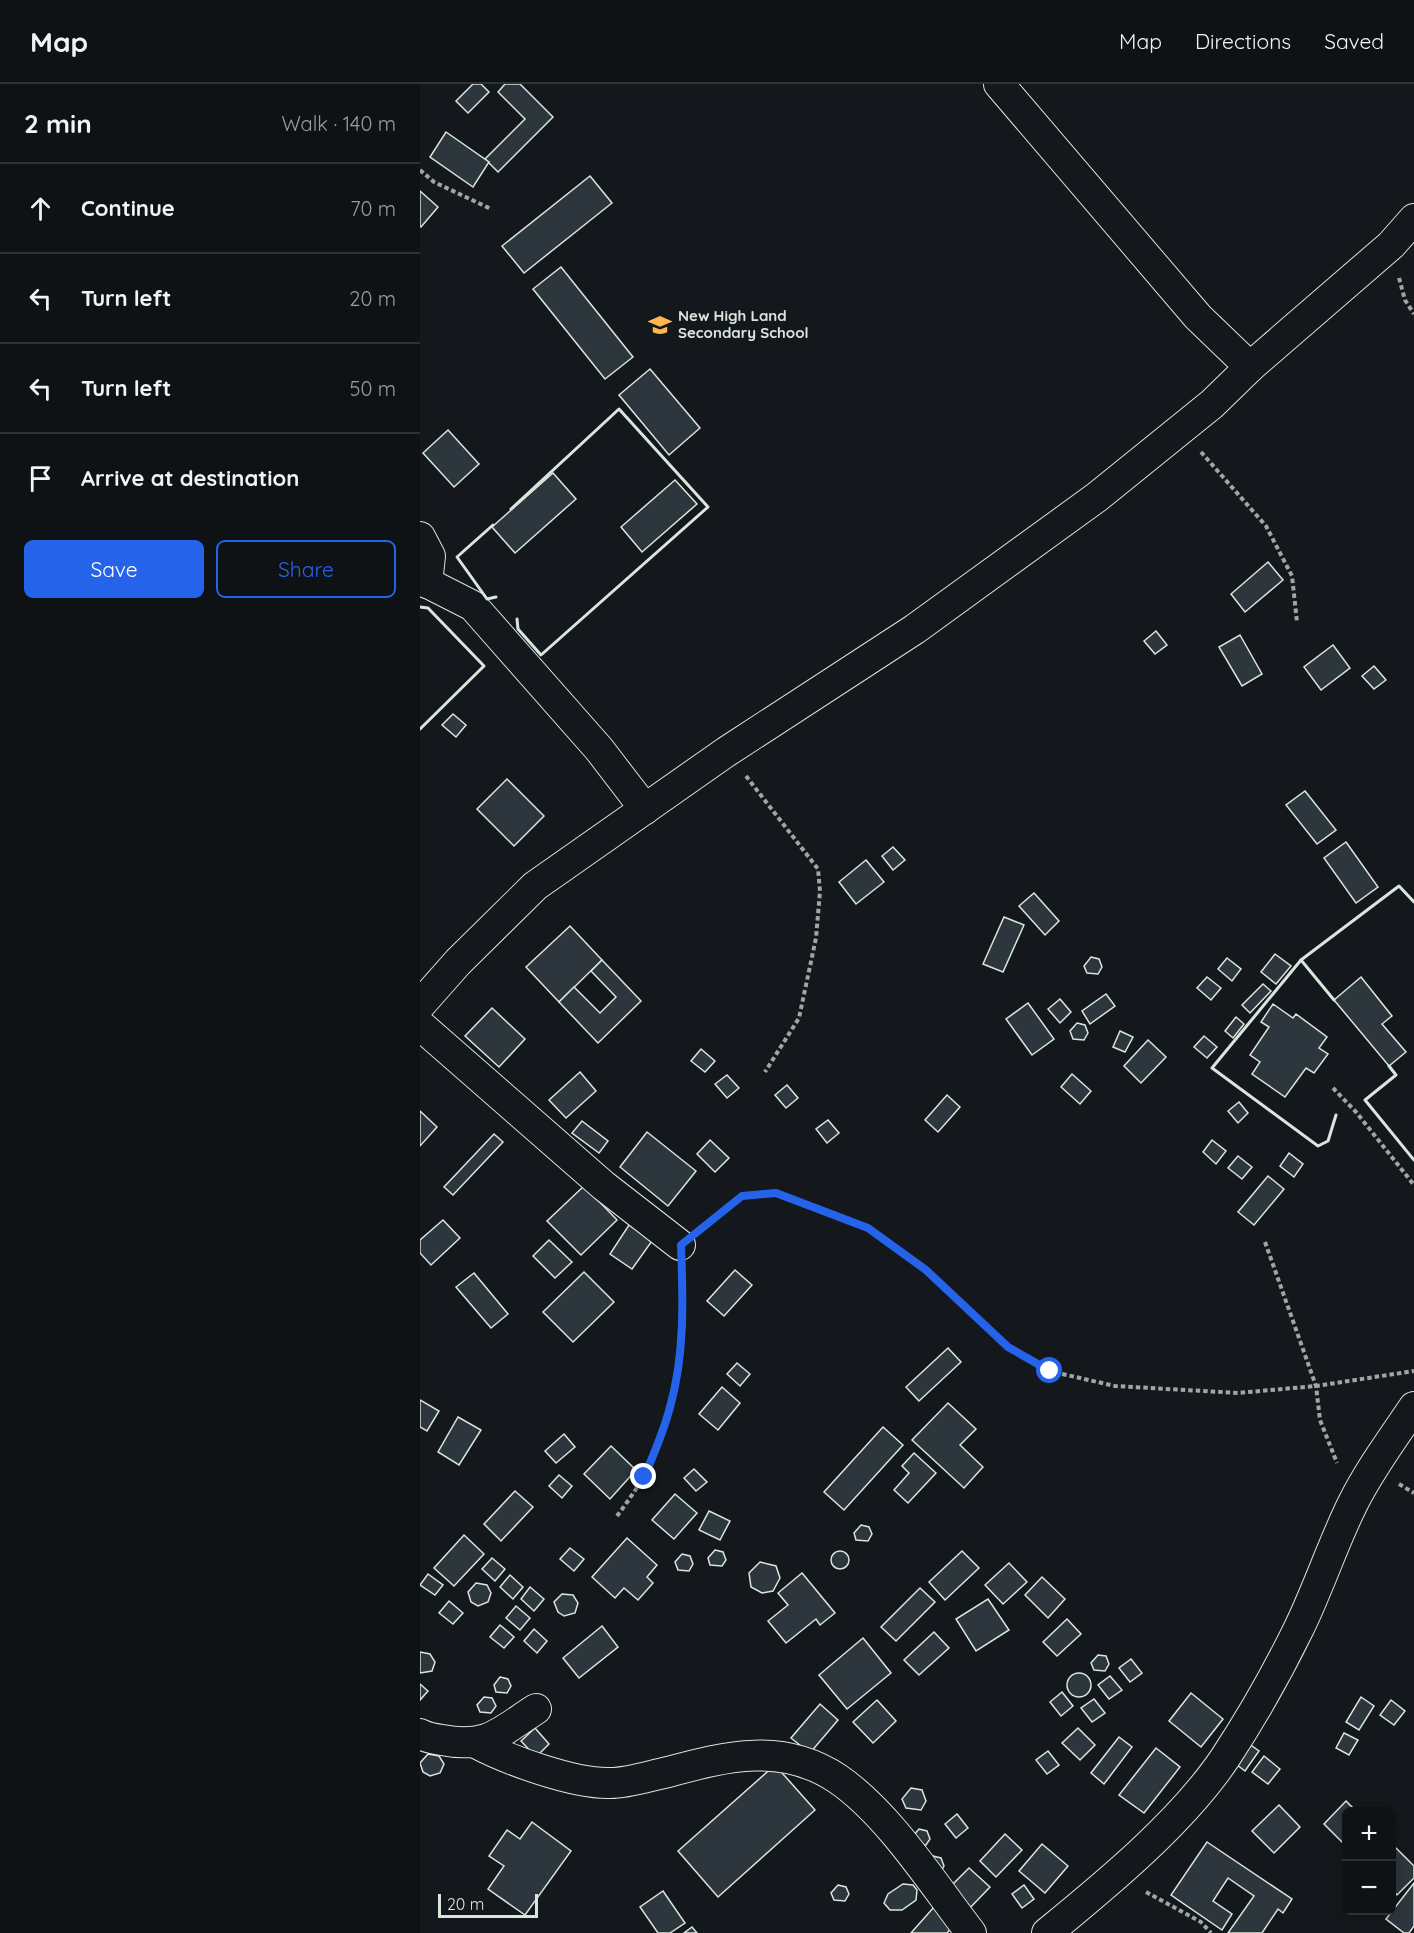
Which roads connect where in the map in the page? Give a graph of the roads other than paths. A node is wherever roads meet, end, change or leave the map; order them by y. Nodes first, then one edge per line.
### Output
1 (999, 84) edge
2 (1414, 219) edge
3 (1250, 367) junction
4 (420, 537) edge
5 (424, 581) edge
6 (645, 809) junction
7 (420, 1005) edge
8 (420, 1025) edge
9 (681, 1245) road end
10 (1414, 1407) edge
11 (536, 1709) dead end
12 (421, 1736) edge
13 (476, 1743) junction
14 (971, 1933) edge
15 (1047, 1933) edge

1 - 3 street
2 - 3 street
3 - 6 street
4 - 5 street
5 - 6 street
6 - 7 street
8 - 9 street
10 - 15 street
11 - 13 street
12 - 13 street
13 - 14 street

